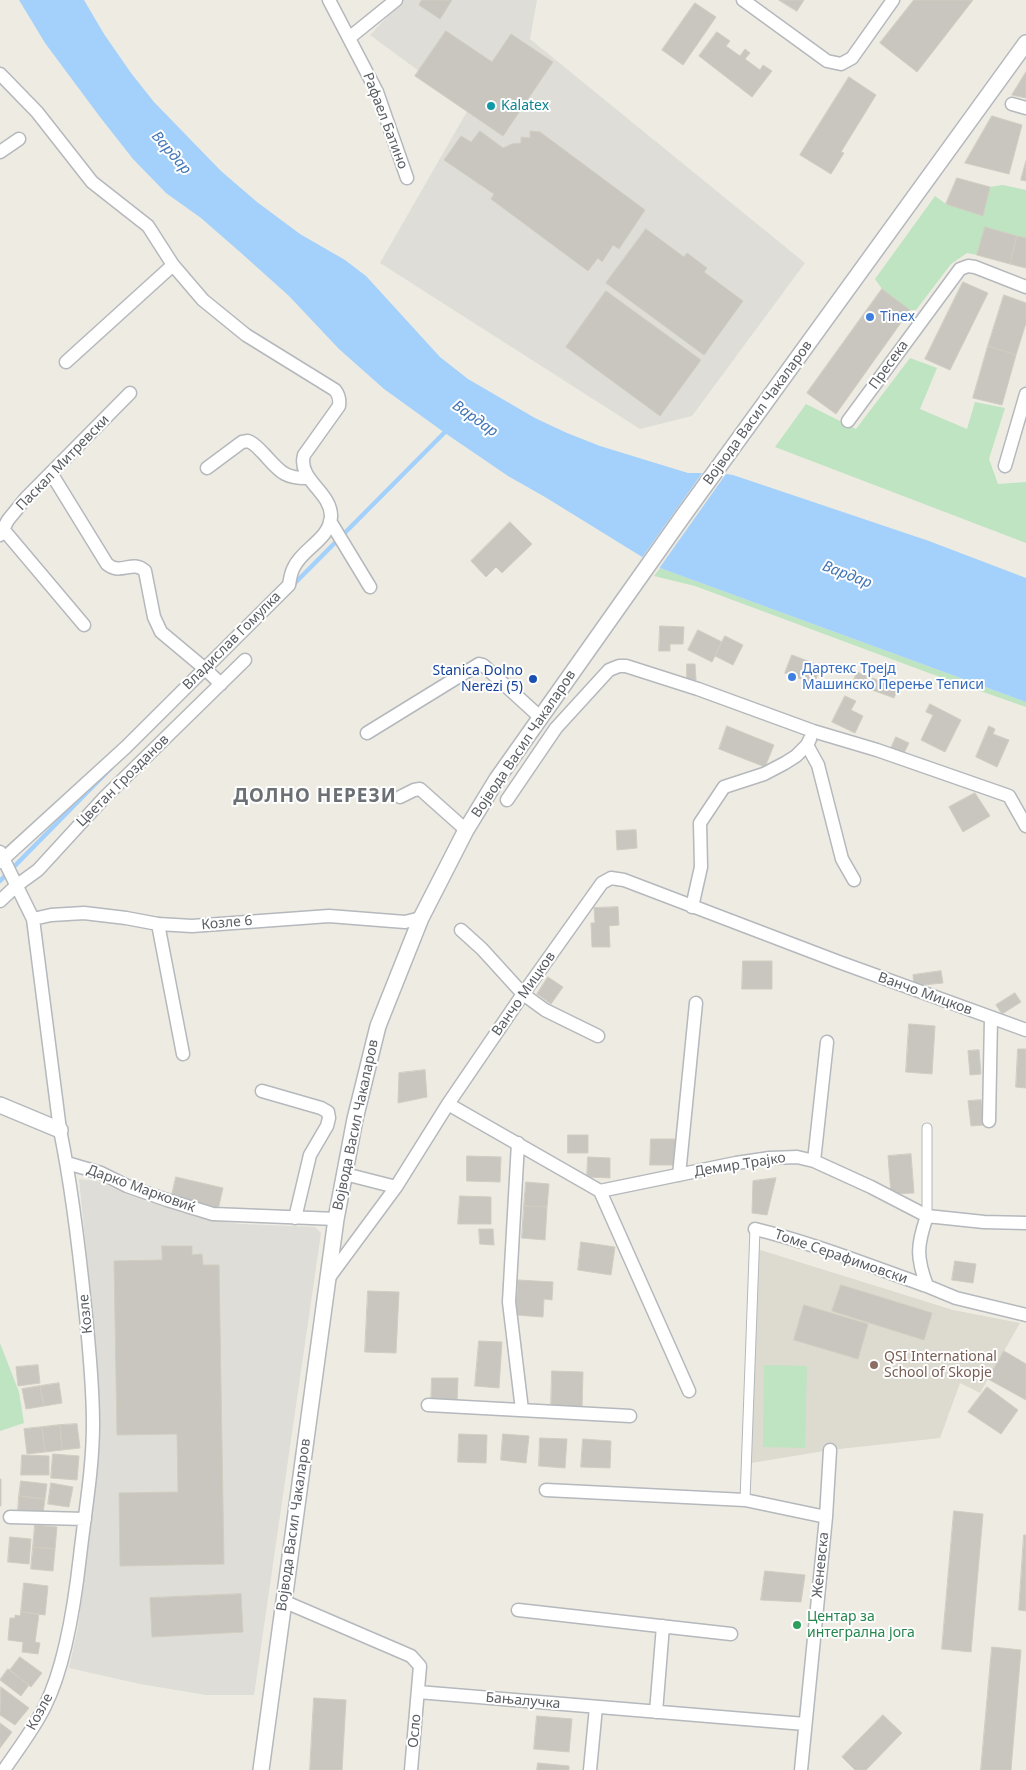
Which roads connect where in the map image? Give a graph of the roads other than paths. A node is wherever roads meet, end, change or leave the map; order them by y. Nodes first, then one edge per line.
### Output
1 (329, 0) edge
2 (396, 0) edge
3 (892, 0) edge
4 (749, 2) edge
5 (349, 38) junction
6 (1026, 43) edge
7 (0, 74) edge
8 (1012, 104) dead end
9 (1026, 108) edge
10 (19, 139) dead end
11 (0, 152) edge
12 (407, 178) dead end
13 (173, 265) junction
14 (1026, 287) edge
15 (66, 362) dead end
16 (130, 393) dead end
17 (1026, 394) edge
18 (848, 421) dead end
19 (1005, 466) dead end
20 (207, 468) dead end
21 (51, 473) junction
22 (309, 478) junction
23 (330, 521) junction
24 (1, 532) edge
25 (370, 587) dead end
26 (84, 625) dead end
27 (245, 660) dead end
28 (204, 668) junction
29 (220, 684) junction
30 (541, 718) junction
31 (813, 731) junction
32 (367, 734) dead end
33 (807, 745) junction
34 (87, 782) junction
35 (400, 797) dead end
36 (104, 798) junction
37 (507, 800) dead end
38 (1026, 826) edge
39 (466, 830) junction
40 (1, 857) edge
41 (854, 880) dead end
42 (16, 886) junction
43 (0, 901) edge
44 (692, 906) junction
45 (421, 918) junction
46 (33, 919) junction
47 (158, 924) junction
48 (460, 930) dead end
49 (522, 994) junction
50 (696, 1003) dead end
51 (990, 1018) junction
52 (1026, 1030) edge
53 (598, 1036) dead end
54 (826, 1042) dead end
55 (183, 1054) dead end
56 (262, 1091) dead end
57 (448, 1104) junction
58 (0, 1105) edge
59 (989, 1121) dead end
60 (927, 1128) dead end
61 (60, 1130) junction
62 (518, 1144) junction
63 (814, 1162) junction
64 (67, 1163) junction
65 (345, 1174) junction
66 (680, 1175) junction
67 (396, 1187) junction
68 (600, 1191) junction
69 (927, 1216) junction
70 (295, 1218) junction
71 (336, 1219) junction
72 (1026, 1223) edge
73 (755, 1229) joint
74 (328, 1279) junction
75 (927, 1286) junction
76 (1026, 1315) edge
77 (689, 1391) dead end
78 (428, 1405) dead end
79 (522, 1410) junction
80 (630, 1416) dead end
81 (830, 1450) dead end
82 (546, 1490) dead end
83 (744, 1500) junction
84 (10, 1517) dead end
85 (826, 1517) junction
86 (85, 1519) junction
87 (283, 1601) junction
88 (518, 1610) dead end
89 (663, 1626) junction
90 (732, 1634) dead end
91 (418, 1692) junction
92 (596, 1707) junction
93 (656, 1712) junction
94 (805, 1724) junction
95 (4, 1770) edge
96 (261, 1770) edge
97 (411, 1770) edge
98 (590, 1770) edge
99 (801, 1770) edge

1 - 5 street, Рафаел Батино
2 - 5 street
3 - 4 street
5 - 12 street, Рафаел Батино
6 - 30 street, Војвода Васил Чакаларов
7 - 13 street
8 - 9 street
10 - 11 street
13 - 15 street
13 - 22 street
14 - 18 street, Пресека
16 - 21 street, Паскал Митревски
17 - 19 street
20 - 22 street
21 - 24 street, Паскал Митревски
21 - 28 street
22 - 23 street
23 - 25 street
23 - 28 street, Владислав Гомулка
24 - 26 street
27 - 29 street, Цветан Грозданов
28 - 29 street
28 - 34 street, Владислав Гомулка
29 - 36 street, Цветан Грозданов
30 - 32 street
30 - 39 street, Војвода Васил Чакаларов
31 - 33 street
31 - 37 street
31 - 38 street
33 - 41 street
33 - 44 street
34 - 36 street
34 - 40 street, Владислав Гомулка
35 - 39 street
36 - 42 street, Цветан Грозданов
39 - 45 street, Војвода Васил Чакаларов
40 - 42 street, Козле
42 - 43 street, Цветан Грозданов
42 - 46 street, Козле
44 - 49 street, Ванчо Мицков
44 - 51 street, Ванчо Мицков
45 - 47 street, Козле 6
45 - 65 street, Војвода Васил Чакаларов
46 - 47 street, Козле 6
46 - 61 street, Козле
47 - 55 street
48 - 49 street
49 - 53 street
49 - 57 street, Ванчо Мицков
50 - 66 street
51 - 52 street, Ванчо Мицков
51 - 59 street, Ванчо Мицков
54 - 63 street
56 - 70 street
57 - 62 street
57 - 67 street, Ванчо Мицков
58 - 61 street
60 - 69 street
61 - 64 street, Козле
62 - 68 street
62 - 79 street
63 - 66 street, Демир Трајко
63 - 69 street, Демир Трајко
64 - 70 street, Дарко Марковиќ
64 - 86 street, Козле
65 - 67 street
65 - 71 street, Војвода Васил Чакаларов
66 - 68 street, Демир Трајко
67 - 74 street, Ванчо Мицков
68 - 77 street
69 - 72 street, Демир Трајко
69 - 75 street, Томе Серафимовски
70 - 71 street, Дарко Марковиќ
71 - 74 street, Војвода Васил Чакаларов
73 - 75 street, Томе Серафимовски
73 - 83 street
74 - 87 street, Војвода Васил Чакаларов
75 - 76 street, Томе Серафимовски
78 - 79 street
79 - 80 street
81 - 85 street, Женевска
82 - 83 street
83 - 85 street
84 - 86 street
85 - 94 street, Женевска
86 - 95 street, Козле
87 - 91 street
87 - 96 street, Војвода Васил Чакаларов
88 - 89 street
89 - 90 street
89 - 93 street
91 - 92 street, Бањалучка
91 - 97 street, Осло
92 - 93 street, Бањалучка
92 - 98 street
93 - 94 street, Бањалучка
94 - 99 street, Женевска

